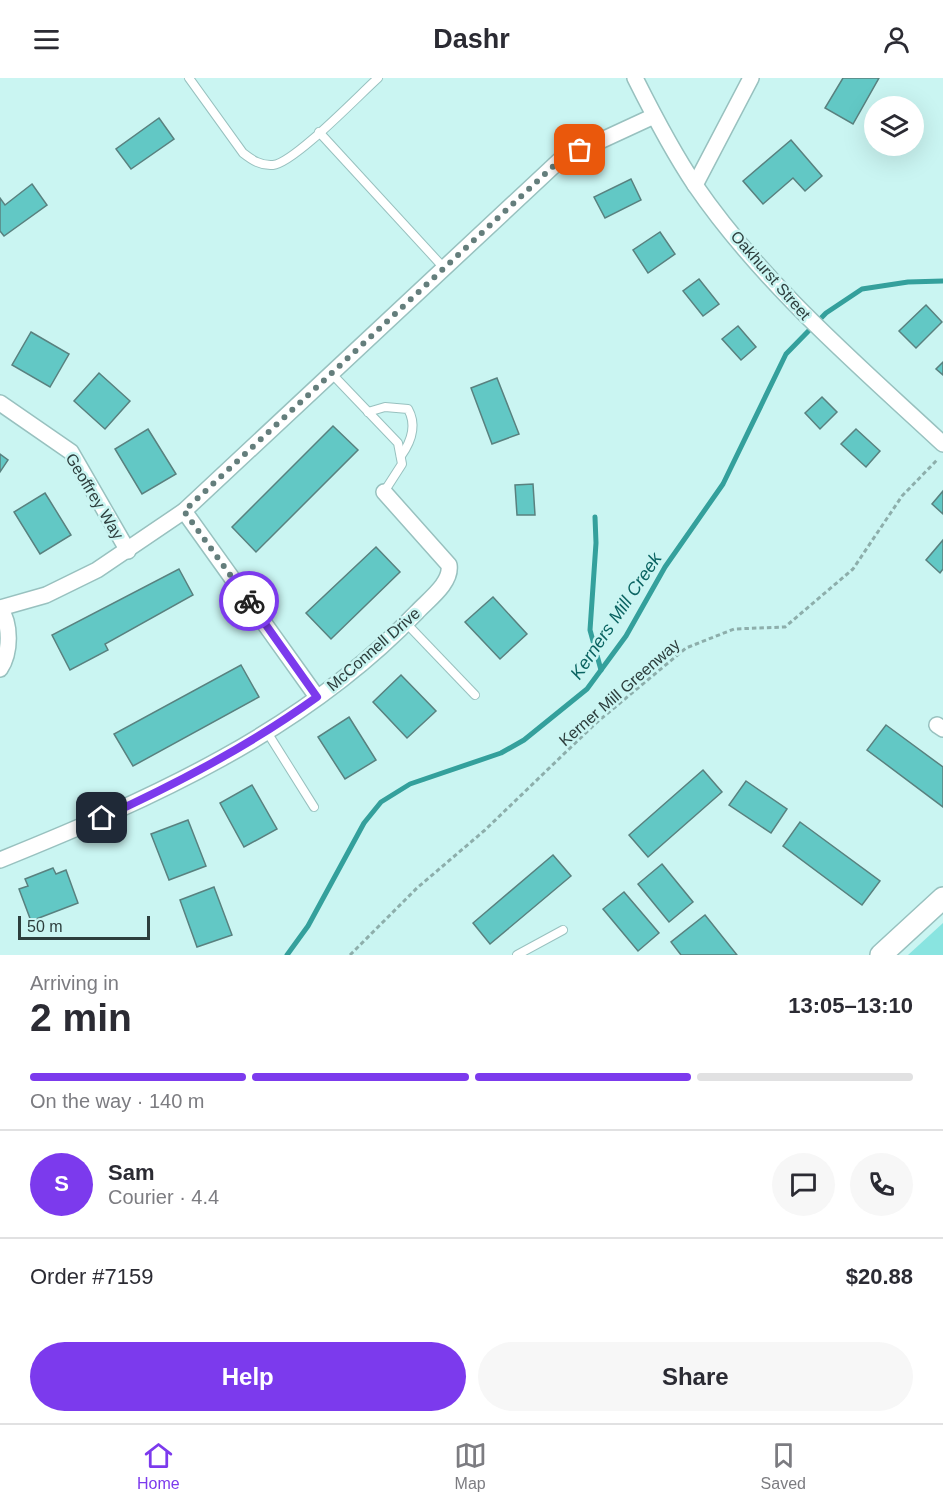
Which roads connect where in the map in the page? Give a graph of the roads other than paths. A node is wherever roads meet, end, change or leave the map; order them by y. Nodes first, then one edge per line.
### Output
1 (189, 78) edge
2 (378, 78) edge
3 (634, 78) edge
4 (751, 78) edge
5 (654, 116) junction
6 (319, 132) junction
7 (695, 185) junction
8 (444, 268) junction
9 (332, 374) junction
10 (0, 404) edge
11 (368, 412) junction
12 (940, 451) edge
13 (401, 456) junction
14 (384, 492) joint
15 (184, 511) junction
16 (128, 551) junction
17 (0, 608) edge
18 (406, 623) junction
19 (0, 669) edge
20 (475, 694) dead end
21 (317, 697) junction
22 (267, 732) junction
23 (314, 807) dead end
24 (0, 860) edge
25 (943, 898) edge
26 (563, 930) dead end
27 (517, 955) edge
28 (881, 955) edge

1 - 6 lane
2 - 6 lane
3 - 5 street, Oakhurst Street
4 - 7 street
5 - 7 street, Oakhurst Street
5 - 8 street
6 - 8 lane
7 - 12 street, Oakhurst Street
8 - 9 street
9 - 11 lane
9 - 15 street
10 - 16 street, Geoffrey Way
11 - 13 lane
11 - 13 lane
13 - 14 lane
14 - 18 street, McConnell Drive
15 - 16 street
15 - 21 street
16 - 17 street
17 - 19 street
18 - 20 lane
18 - 21 street, McConnell Drive
21 - 22 street, McConnell Drive
22 - 23 lane
22 - 24 street, McConnell Drive
25 - 28 main road
26 - 27 lane

